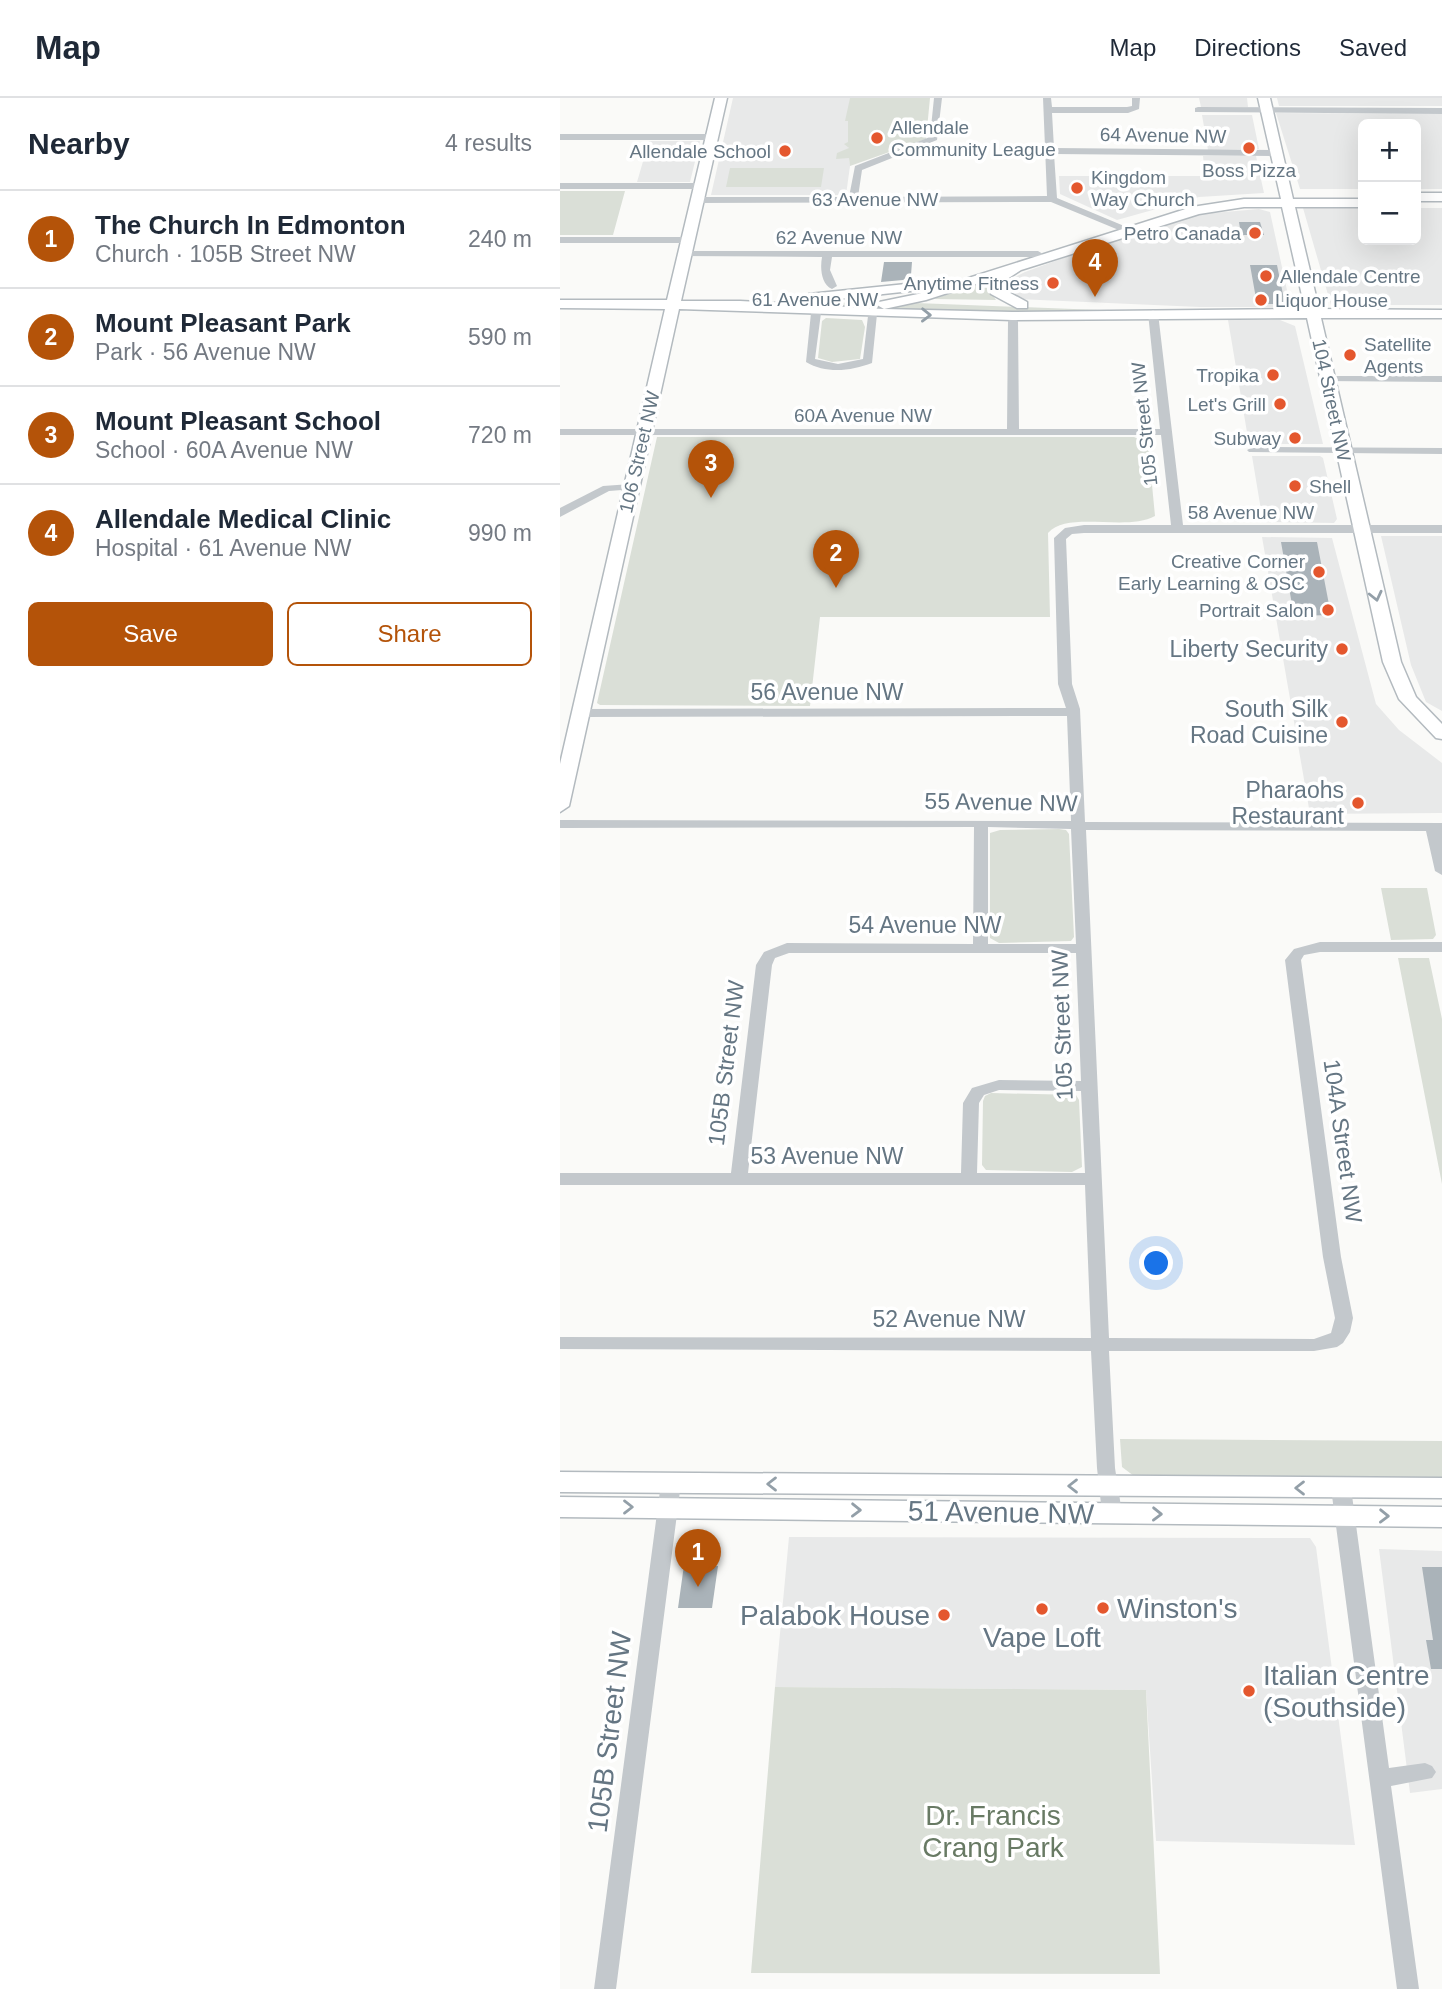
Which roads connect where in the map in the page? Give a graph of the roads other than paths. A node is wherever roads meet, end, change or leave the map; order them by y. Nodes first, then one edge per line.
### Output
1 (721, 98) edge
2 (938, 98) edge
3 (1047, 98) edge
4 (1136, 98) edge
5 (1265, 104) edge
6 (1048, 110) junction
7 (1198, 110) dead end
8 (1442, 111) edge
9 (560, 137) edge
10 (712, 137) junction
11 (1050, 151) junction
12 (1276, 153) junction
13 (560, 186) edge
14 (699, 193) junction
15 (1358, 197) edge
16 (1421, 197) edge
17 (1442, 197) edge
18 (853, 199) junction
19 (1052, 199) junction
20 (1287, 200) junction
21 (1358, 203) edge
22 (1421, 203) edge
23 (1442, 203) edge
24 (1123, 229) junction
25 (560, 240) edge
26 (688, 240) junction
27 (684, 254) junction
28 (827, 254) junction
29 (994, 254) junction
30 (1038, 254) junction
31 (1017, 264) junction
32 (832, 286) dead end
33 (789, 299) junction
34 (907, 300) junction
35 (560, 302) edge
36 (674, 302) junction
37 (1022, 305) junction
38 (760, 306) junction
39 (816, 313) dead end
40 (1153, 313) junction
41 (1313, 314) junction
42 (1442, 314) edge
43 (873, 316) dead end
44 (1013, 321) dead end
45 (1327, 379) junction
46 (1442, 379) edge
47 (560, 432) edge
48 (643, 432) junction
49 (1013, 432) junction
50 (1166, 432) junction
51 (1253, 450) dead end
52 (1343, 450) junction
53 (1442, 450) edge
54 (631, 487) junction
55 (560, 513) edge
56 (1177, 529) junction
57 (1361, 529) junction
58 (1442, 529) edge
59 (1062, 535) joint
60 (1411, 702) junction
61 (1073, 712) junction
62 (582, 713) junction
63 (1442, 724) edge
64 (1442, 734) edge
65 (560, 806) edge
66 (560, 824) edge
67 (981, 824) junction
68 (1079, 826) junction
69 (1437, 827) edge
70 (1442, 871) edge
71 (1442, 947) edge
72 (980, 948) junction
73 (1084, 949) junction
74 (769, 955) joint
75 (1088, 1086) junction
76 (560, 1178) edge
77 (739, 1178) junction
78 (969, 1178) junction
79 (1094, 1178) junction
80 (1337, 1338) joint
81 (560, 1343) edge
82 (1100, 1343) junction
83 (560, 1482) edge
84 (1110, 1486) junction
85 (1341, 1488) junction
86 (1442, 1488) edge
87 (669, 1495) junction
88 (560, 1507) edge
89 (1112, 1513) junction
90 (1345, 1515) junction
91 (1442, 1517) edge
92 (1425, 1772) dead end
93 (1381, 1778) junction
94 (605, 1989) edge
95 (1408, 1989) edge

1 - 10 main road, 106 Street NW
2 - 18 street
3 - 6 street
4 - 6 street
5 - 7 street
5 - 8 street
5 - 12 main road, 104 Street NW
6 - 11 street
9 - 10 street
10 - 14 main road, 106 Street NW
11 - 12 street, 64 Avenue NW
11 - 19 street
12 - 20 main road, 104 Street NW
13 - 14 street, 63 Avenue NW
14 - 18 street, 63 Avenue NW
14 - 26 main road, 106 Street NW
15 - 20 main road
16 - 17 main road
18 - 19 street, 63 Avenue NW
19 - 24 street
20 - 21 main road
20 - 24 main road
20 - 41 main road, 104 Street NW
22 - 23 main road
24 - 30 main road
24 - 31 main road
25 - 26 street
26 - 27 main road, 106 Street NW
27 - 28 street, 62 Avenue NW
27 - 36 main road, 106 Street NW
28 - 29 street, 62 Avenue NW
28 - 32 street
29 - 30 street, 62 Avenue NW
29 - 31 street, 62 Avenue NW
30 - 31 main road
31 - 33 main road
31 - 34 main road
31 - 37 main road
33 - 34 main road, 61 Avenue NW
33 - 36 main road, 61 Avenue NW
34 - 37 main road, 61 Avenue NW
34 - 38 main road
35 - 36 main road, 61 Avenue NW
36 - 38 main road, 61 Avenue NW
36 - 48 main road, 106 Street NW
37 - 40 main road, 61 Avenue NW
38 -> 40 main road, 61 Avenue NW
39 - 43 street
40 - 41 main road, 61 Avenue NW
40 - 50 street, 105 Street NW
41 - 42 main road, 61 Avenue NW
41 - 45 main road, 104 Street NW
44 - 49 street
45 - 46 street
45 - 52 main road, 104 Street NW
47 - 48 street, 60A Avenue NW
48 - 49 street, 60A Avenue NW
48 - 54 main road, 106 Street NW
49 - 50 street, 60A Avenue NW
50 - 56 street, 105 Street NW
51 - 52 street
52 - 53 street
52 - 57 main road, 104 Street NW
54 - 55 street
54 - 62 main road, 106 Street NW
56 - 57 street, 58 Avenue NW
56 - 59 street, 58 Avenue NW
57 - 58 street, 58 Avenue NW
57 -> 60 main road, 104 Street NW
59 - 61 street, 105 Street NW
60 - 63 street
60 - 64 main road
61 - 62 street, 56 Avenue NW
61 - 68 street, 105 Street NW
62 - 65 main road, 106 Street NW
66 - 67 street, 55 Avenue NW
67 - 68 street, 55 Avenue NW
67 - 72 street
68 - 69 street, 55 Avenue NW
68 - 73 street, 105 Street NW
69 - 70 street
71 - 80 street, 104A Street NW
72 - 73 street, 54 Avenue NW
72 - 74 street, 54 Avenue NW
73 - 75 street, 105 Street NW
74 - 77 street, 105B Street NW
75 - 78 street
75 - 79 street, 105 Street NW
76 - 77 street, 53 Avenue NW
77 - 78 street, 53 Avenue NW
78 - 79 street, 53 Avenue NW
79 - 82 street, 105 Street NW
80 - 82 street, 52 Avenue NW
81 - 82 street, 52 Avenue NW
82 - 84 street, 105 Street NW
83 - 87 main road, 51 Avenue NW
85 -> 84 main road, 51 Avenue NW
84 -> 87 main road, 51 Avenue NW
84 - 89 street, 105 Street NW
85 - 86 main road, 51 Avenue NW
85 - 90 street
88 -> 87 main road, 51 Avenue NW
87 -> 89 main road, 51 Avenue NW
87 - 94 street, 105B Street NW
89 -> 90 main road, 51 Avenue NW
90 -> 91 main road, 51 Avenue NW
90 - 93 street
92 - 93 street
93 - 95 street

